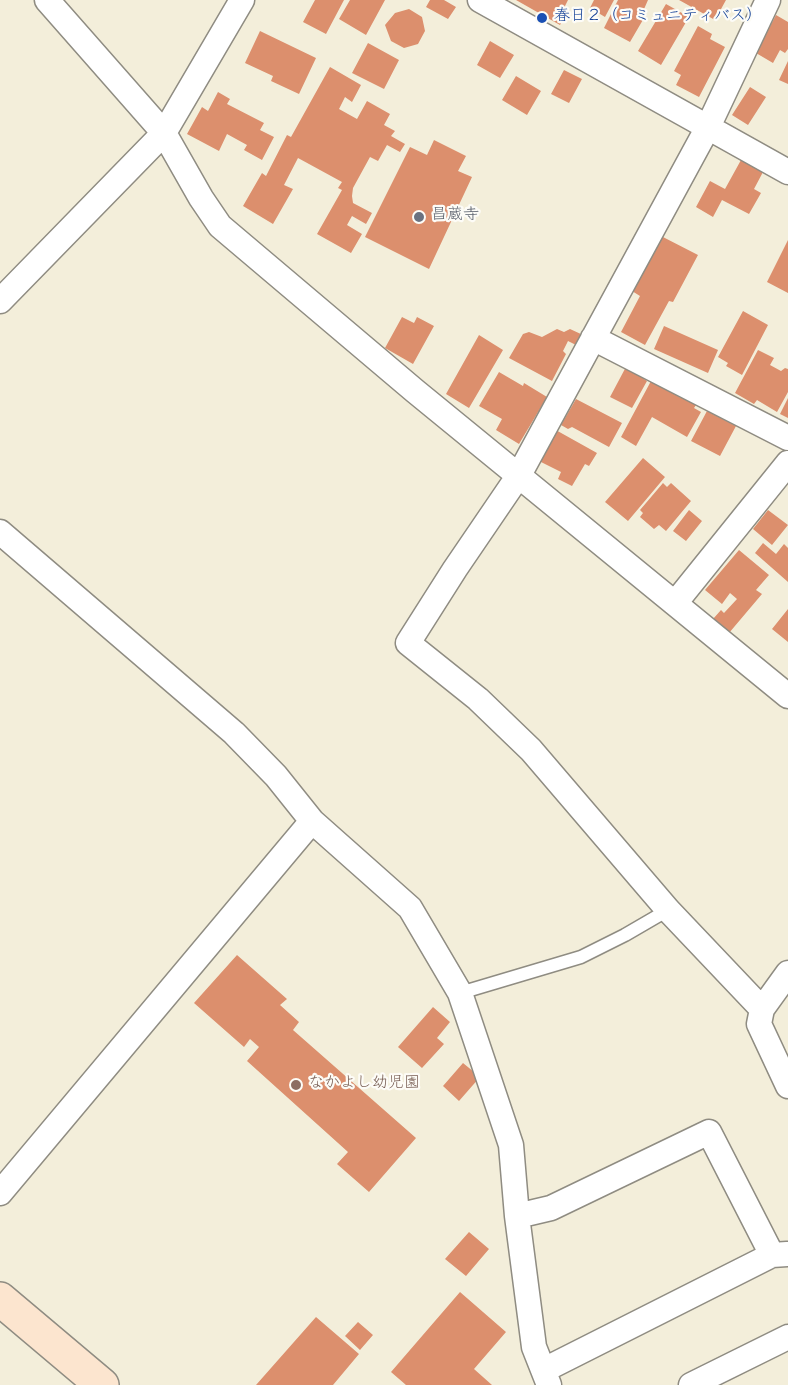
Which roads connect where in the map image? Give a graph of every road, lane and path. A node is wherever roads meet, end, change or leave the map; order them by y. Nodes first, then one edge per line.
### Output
1 (47, 0) edge
2 (242, 0) edge
3 (480, 0) edge
4 (768, 0) edge
5 (708, 127) junction
6 (164, 133) junction
7 (788, 172) edge
8 (0, 301) edge
9 (593, 338) junction
10 (788, 438) edge
11 (788, 463) edge
12 (519, 475) junction
13 (0, 532) edge
14 (676, 602) junction
15 (788, 696) edge
16 (312, 821) junction
17 (668, 910) junction
18 (788, 973) edge
19 (460, 993) junction
20 (762, 1009) junction
21 (788, 1086) edge
22 (0, 1193) edge
23 (518, 1216) junction
24 (780, 1254) edge
25 (0, 1299) edge
26 (788, 1337) edge
27 (546, 1378) edge
28 (102, 1385) edge
29 (691, 1385) edge

1 - 6 street
2 - 6 street
3 - 5 street
4 - 5 street
5 - 7 street
5 - 9 street
6 - 8 street
6 - 12 street
9 - 10 street
9 - 12 street
11 - 14 street
12 - 14 street
12 - 17 street
13 - 16 street
14 - 15 street
16 - 19 street
16 - 22 street
17 - 19 lane
17 - 20 street
18 - 20 street
19 - 23 street
20 - 21 street
23 - 24 street
23 - 27 street
24 - 27 street
25 - 28 street
26 - 29 street

